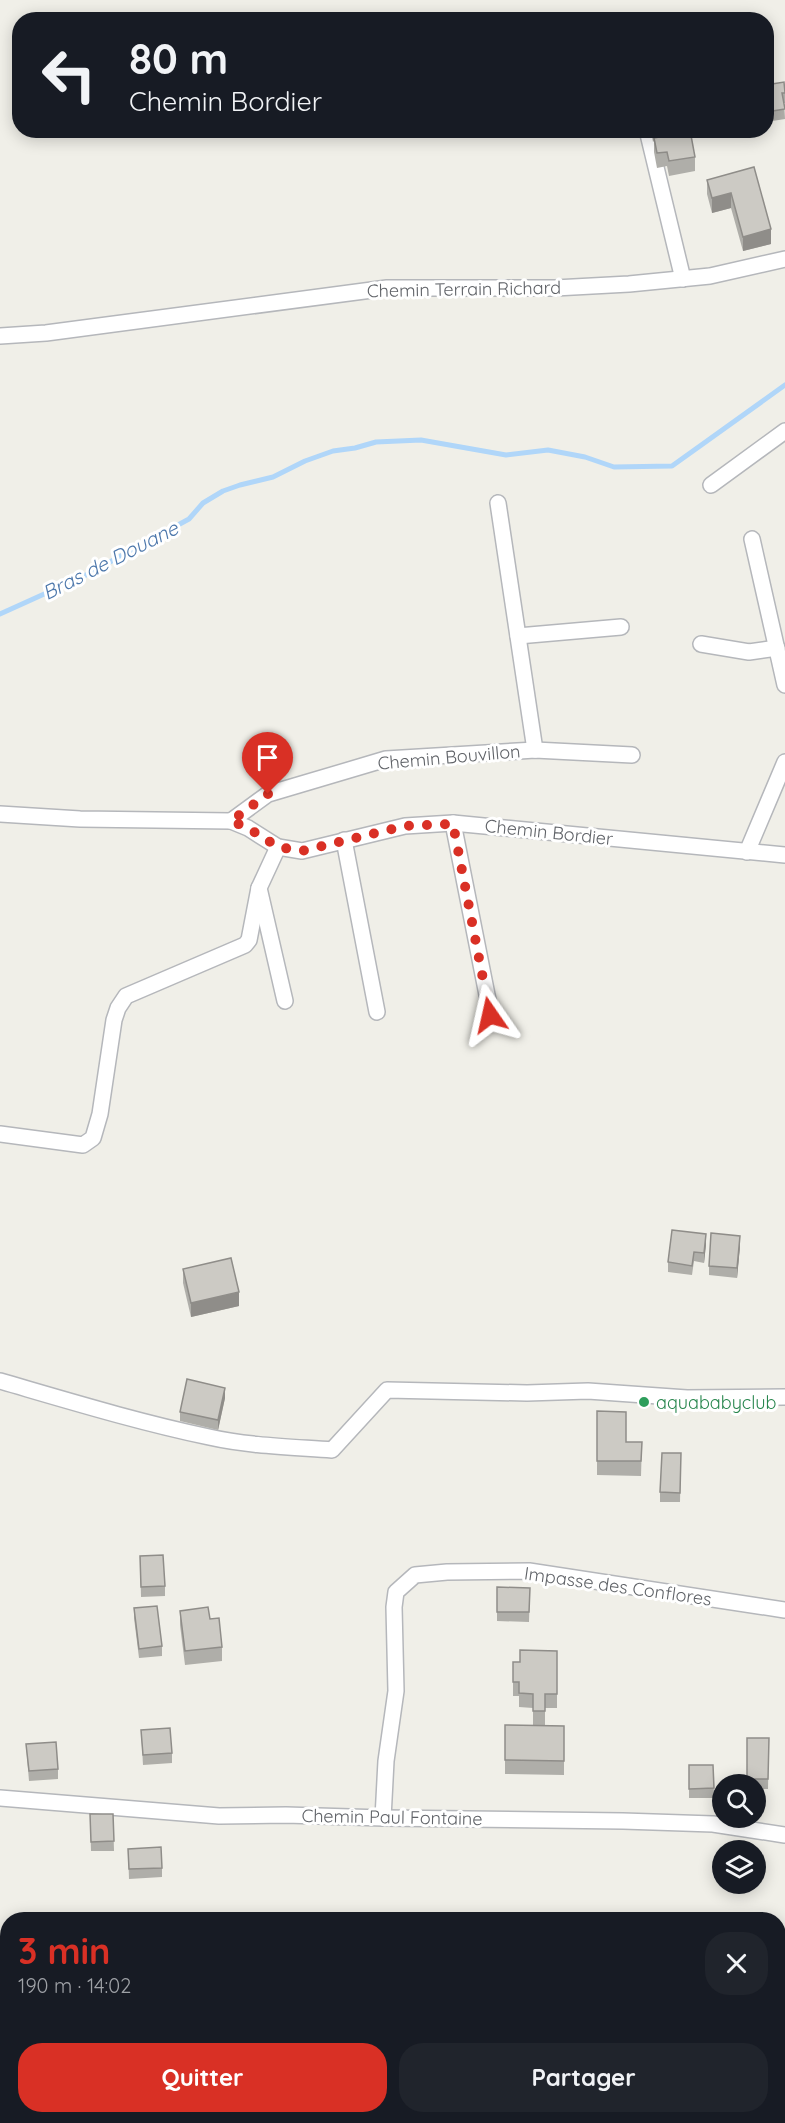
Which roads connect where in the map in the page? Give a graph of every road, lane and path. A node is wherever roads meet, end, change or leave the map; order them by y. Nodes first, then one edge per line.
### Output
1 (649, 138) edge
2 (785, 259) edge
3 (682, 279) junction
4 (0, 336) edge
5 (785, 431) edge
6 (711, 485) dead end
7 (498, 503) dead end
8 (752, 539) dead end
9 (621, 627) dead end
10 (518, 636) junction
11 (701, 644) dead end
12 (777, 648) junction
13 (785, 685) edge
14 (535, 750) junction
15 (632, 755) dead end
16 (785, 762) edge
17 (0, 814) edge
18 (231, 821) junction
19 (453, 824) junction
20 (344, 840) junction
21 (278, 847) junction
22 (747, 852) junction
23 (785, 855) edge
24 (259, 888) junction
25 (285, 1001) dead end
26 (377, 1012) dead end
27 (490, 1015) dead end
28 (0, 1134) edge
29 (0, 1381) edge
30 (785, 1397) edge
31 (785, 1610) edge
32 (0, 1798) edge
33 (383, 1818) junction
34 (785, 1835) edge

1 - 3 street
2 - 3 street, Chemin Terrain Richard
3 - 4 street, Chemin Terrain Richard
5 - 6 street
7 - 10 street, Chemin Bouvillon
8 - 12 street
9 - 10 street
10 - 14 street, Chemin Bouvillon
11 - 12 street
12 - 13 street
14 - 15 street, Chemin Bouvillon
14 - 18 street, Chemin Bouvillon
16 - 22 street
17 - 18 street, Chemin Bordier
18 - 21 street, Chemin Bordier
19 - 20 street, Chemin Bordier
19 - 22 street, Chemin Bordier
19 - 27 street
20 - 21 street, Chemin Bordier
20 - 26 street
21 - 24 street
22 - 23 street, Chemin Bordier
24 - 25 street
24 - 28 street
29 - 30 street
31 - 33 street, Impasse des Conflores
32 - 33 street, Chemin Paul Fontaine
33 - 34 street, Chemin Paul Fontaine

